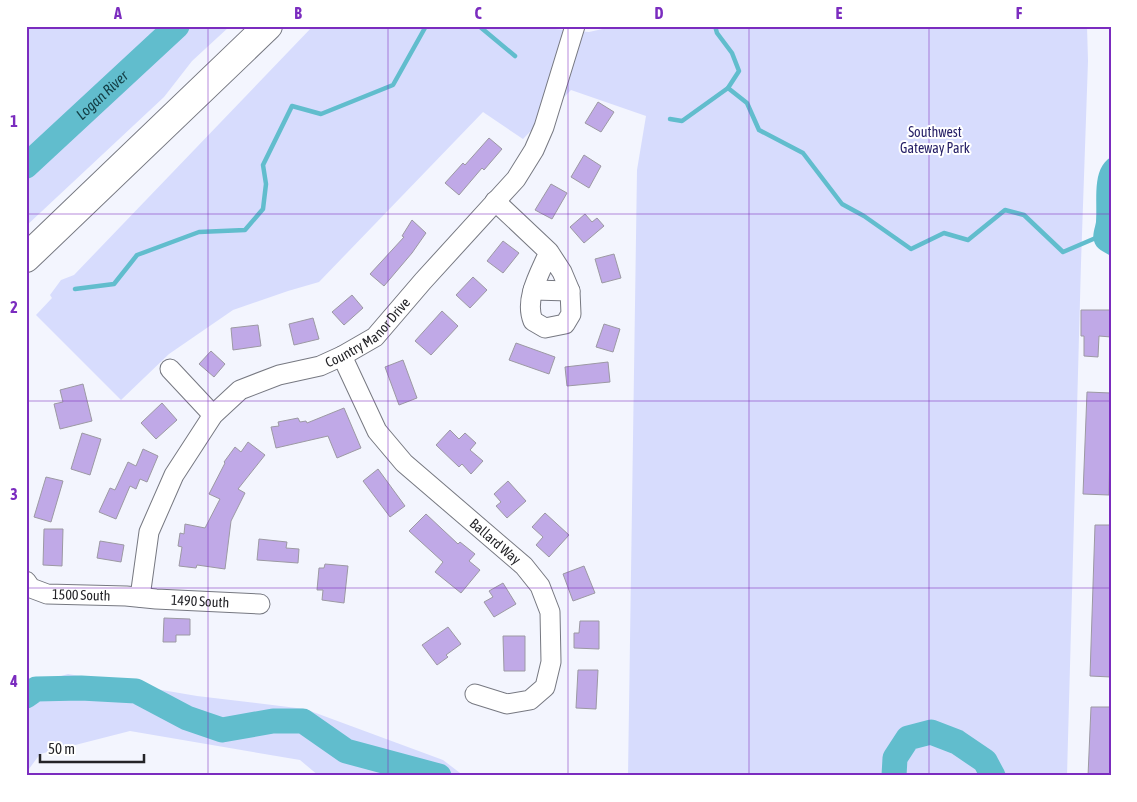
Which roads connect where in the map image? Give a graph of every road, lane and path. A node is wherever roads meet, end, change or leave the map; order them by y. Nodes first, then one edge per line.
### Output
1 (268, 26) edge
2 (575, 26) edge
3 (495, 202) junction
4 (549, 252) junction
5 (26, 258) edge
6 (533, 290) junction
7 (570, 291) junction
8 (342, 356) junction
9 (170, 368) dead end
10 (213, 415) junction
11 (26, 582) edge
12 (140, 597) junction
13 (260, 604) dead end
14 (474, 694) dead end

1 - 5 highway
2 - 3 street, Country Manor Drive
3 - 4 street
3 - 8 street, Country Manor Drive
4 - 6 street
4 - 7 street
6 - 7 street
6 - 7 street
8 - 10 street, Country Manor Drive
8 - 14 street, Ballard Way
9 - 10 street
10 - 12 street, Country Manor Drive
11 - 12 street, 1500 South
12 - 13 street, 1490 South

